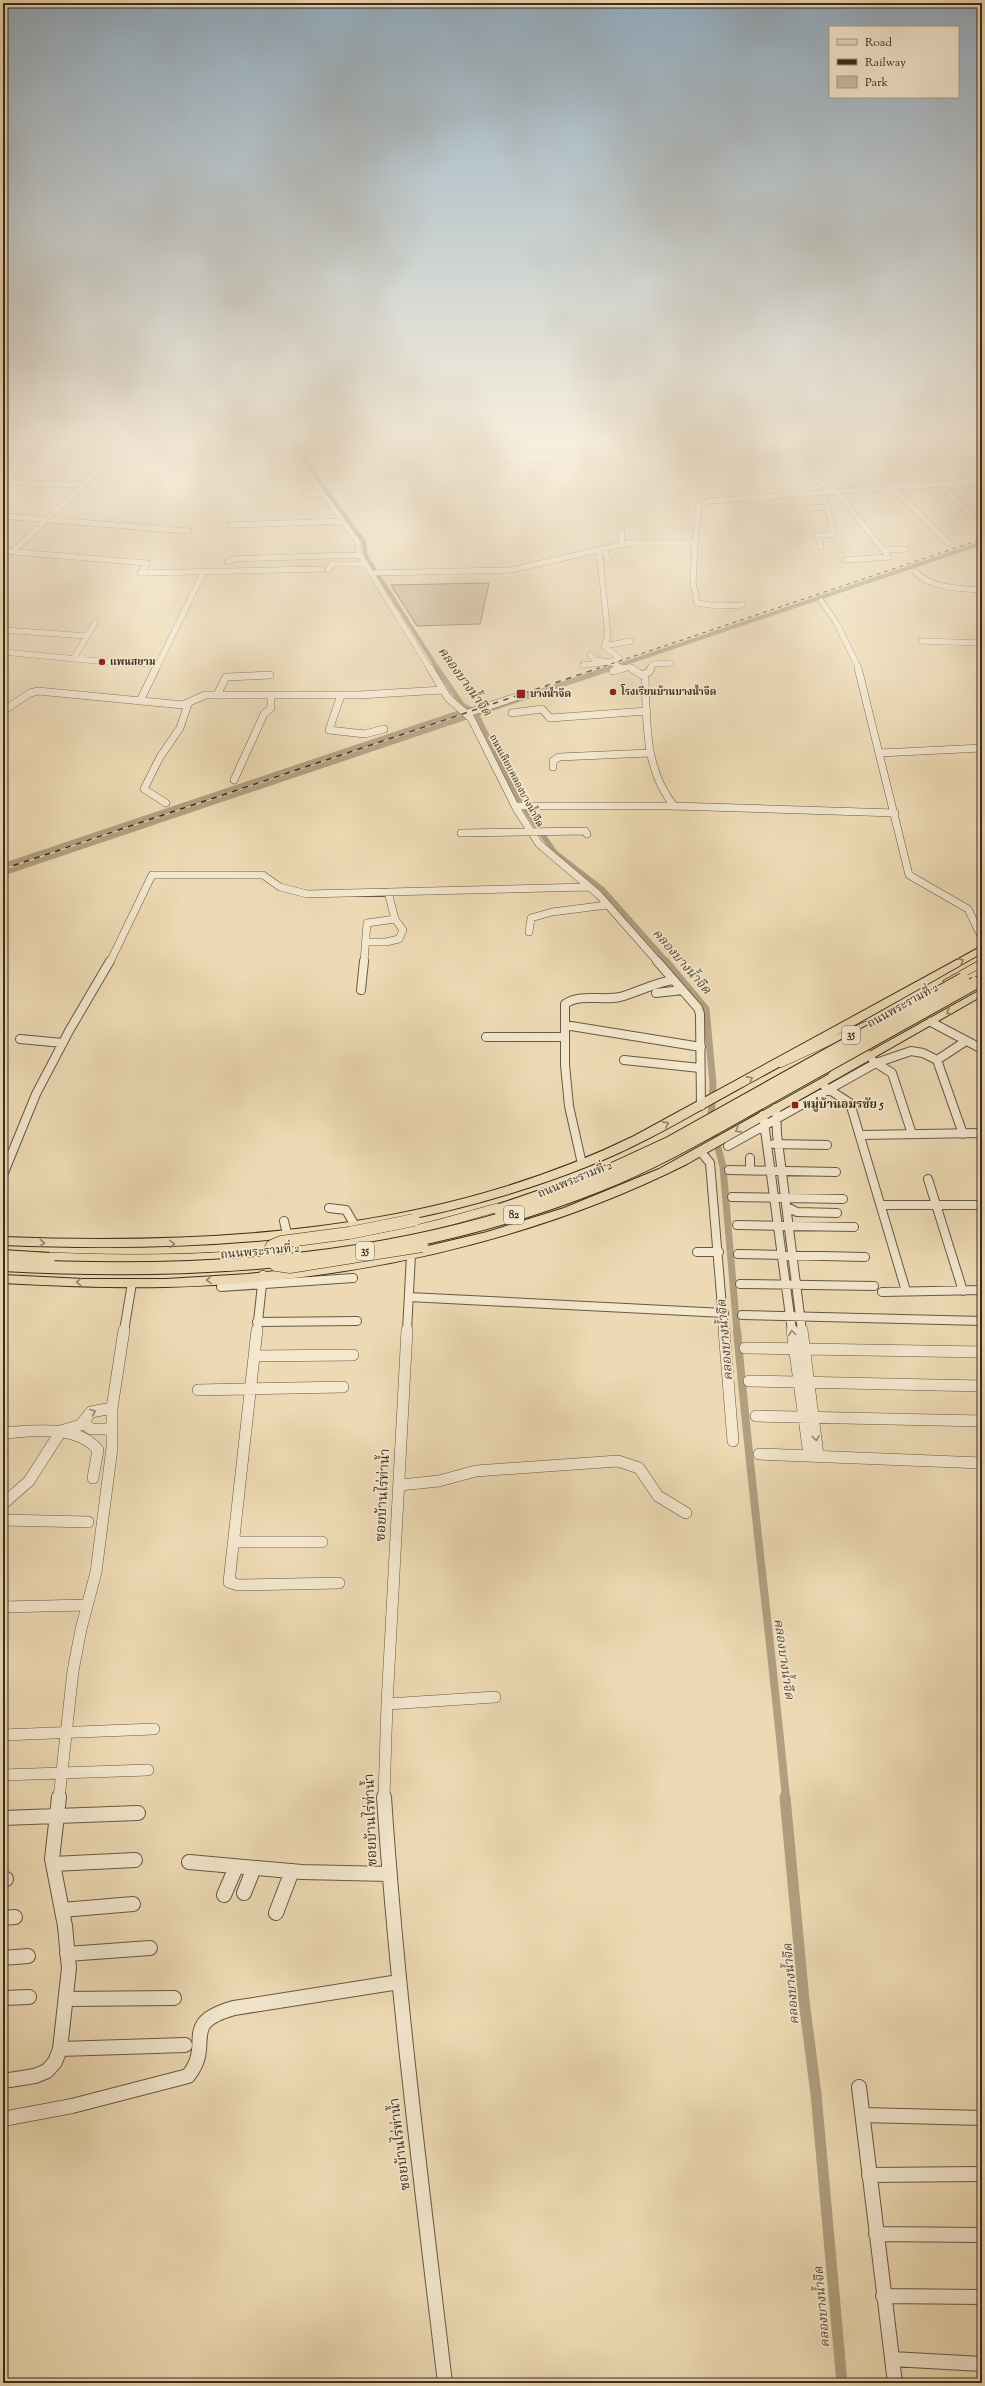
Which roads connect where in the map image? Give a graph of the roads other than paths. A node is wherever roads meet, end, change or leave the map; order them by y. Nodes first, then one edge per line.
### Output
1 (17, 548) edge
2 (359, 548) edge
3 (605, 548) edge
4 (695, 548) edge
5 (906, 549) dead end
6 (599, 550) junction
7 (884, 550) joint
8 (3, 551) edge
9 (14, 551) junction
10 (360, 555) junction
11 (608, 560) dead end
12 (845, 560) dead end
13 (3, 561) edge
14 (228, 562) dead end
15 (365, 564) junction
16 (915, 572) dead end
17 (203, 573) junction
18 (372, 573) junction
19 (982, 590) edge
20 (821, 601) dead end
21 (743, 605) dead end
22 (95, 623) dead end
23 (3, 630) edge
24 (87, 636) junction
25 (631, 641) dead end
26 (921, 641) dead end
27 (982, 643) edge
28 (605, 647) junction
29 (3, 652) edge
30 (73, 659) junction
31 (671, 663) dead end
32 (158, 664) junction
33 (583, 665) dead end
34 (616, 666) junction
35 (642, 675) junction
36 (270, 676) dead end
37 (443, 690) junction
38 (218, 693) junction
39 (271, 695) junction
40 (341, 695) junction
41 (516, 697) dead end
42 (141, 699) junction
43 (188, 704) junction
44 (538, 706) junction
45 (523, 708) dead end
46 (3, 710) edge
47 (647, 711) junction
48 (468, 713) dead end
49 (512, 713) dead end
50 (384, 729) dead end
51 (982, 748) edge
52 (649, 753) junction
53 (880, 753) junction
54 (554, 767) dead end
55 (234, 780) dead end
56 (166, 803) dead end
57 (516, 806) junction
58 (674, 806) junction
59 (895, 813) junction
60 (461, 833) dead end
61 (534, 833) junction
62 (587, 834) dead end
63 (589, 887) junction
64 (388, 892) junction
65 (607, 905) junction
66 (395, 919) junction
67 (528, 932) dead end
68 (982, 938) edge
69 (366, 942) junction
70 (982, 949) edge
71 (982, 963) edge
72 (982, 968) edge
73 (673, 980) junction
74 (978, 981) edge
75 (361, 990) dead end
76 (682, 990) junction
77 (656, 994) dead end
78 (883, 1017) junction
79 (931, 1022) junction
80 (900, 1023) junction
81 (571, 1026) dead end
82 (486, 1037) dead end
83 (565, 1037) junction
84 (20, 1039) dead end
85 (966, 1041) junction
86 (63, 1043) junction
87 (701, 1047) junction
88 (982, 1049) edge
89 (624, 1060) dead end
90 (872, 1060) junction
91 (937, 1060) junction
92 (778, 1064) junction
93 (700, 1068) junction
94 (834, 1075) junction
95 (824, 1086) junction
96 (776, 1108) junction
97 (702, 1109) junction
98 (776, 1119) junction
99 (765, 1130) junction
100 (982, 1133) edge
101 (912, 1134) junction
102 (963, 1134) junction
103 (860, 1135) junction
104 (778, 1139) junction
105 (631, 1142) junction
106 (827, 1145) dead end
107 (704, 1150) junction
108 (750, 1158) dead end
109 (582, 1164) junction
110 (666, 1169) junction
111 (729, 1170) dead end
112 (750, 1170) junction
113 (770, 1170) junction
114 (782, 1170) junction
115 (836, 1172) dead end
116 (3, 1175) edge
117 (928, 1179) dead end
118 (732, 1197) dead end
119 (774, 1198) junction
120 (843, 1199) dead end
121 (786, 1202) junction
122 (881, 1205) junction
123 (936, 1205) junction
124 (982, 1205) edge
125 (329, 1208) dead end
126 (837, 1213) dead end
127 (284, 1221) dead end
128 (354, 1224) junction
129 (736, 1225) dead end
130 (778, 1225) junction
131 (789, 1225) junction
132 (854, 1227) dead end
133 (287, 1234) junction
134 (3, 1241) edge
135 (696, 1252) dead end
136 (719, 1252) junction
137 (412, 1254) junction
138 (738, 1254) dead end
139 (3, 1255) edge
140 (782, 1255) junction
141 (792, 1255) junction
142 (865, 1257) dead end
143 (3, 1266) edge
144 (353, 1278) dead end
145 (3, 1279) edge
146 (262, 1280) junction
147 (132, 1283) junction
148 (740, 1284) dead end
149 (786, 1285) junction
150 (796, 1285) junction
151 (220, 1287) dead end
152 (982, 1290) edge
153 (906, 1291) junction
154 (963, 1291) junction
155 (409, 1297) junction
156 (724, 1313) junction
157 (742, 1315) dead end
158 (790, 1316) junction
159 (800, 1316) junction
160 (357, 1321) dead end
161 (982, 1321) edge
162 (257, 1322) junction
163 (745, 1348) dead end
164 (799, 1349) junction
165 (982, 1352) edge
166 (353, 1355) dead end
167 (254, 1356) junction
168 (749, 1381) dead end
169 (804, 1382) junction
170 (982, 1386) edge
171 (343, 1387) dead end
172 (250, 1389) junction
173 (198, 1390) dead end
174 (112, 1408) junction
175 (756, 1416) dead end
176 (808, 1417) junction
177 (982, 1421) edge
178 (84, 1424) junction
179 (111, 1429) junction
180 (61, 1431) junction
181 (3, 1433) edge
182 (734, 1441) dead end
183 (759, 1454) dead end
184 (813, 1455) junction
185 (982, 1463) edge
186 (93, 1478) dead end
187 (400, 1485) junction
188 (3, 1504) edge
189 (686, 1513) dead end
190 (3, 1520) edge
191 (88, 1522) dead end
192 (234, 1542) junction
193 (322, 1542) dead end
194 (339, 1583) dead end
195 (87, 1605) junction
196 (3, 1607) edge
197 (495, 1697) dead end
198 (387, 1704) junction
199 (154, 1729) dead end
200 (67, 1733) junction
201 (3, 1735) edge
202 (148, 1770) dead end
203 (63, 1772) junction
204 (3, 1775) edge
205 (138, 1813) dead end
206 (56, 1816) junction
207 (3, 1818) edge
208 (135, 1860) dead end
209 (189, 1862) dead end
210 (53, 1864) junction
211 (236, 1867) junction
212 (254, 1868) junction
213 (292, 1871) junction
214 (389, 1874) junction
215 (244, 1893) dead end
216 (224, 1895) dead end
217 (133, 1904) dead end
218 (62, 1910) junction
219 (276, 1913) dead end
220 (150, 1948) dead end
221 (67, 1954) junction
222 (28, 1956) dead end
223 (3, 1958) edge
224 (399, 1982) junction
225 (28, 1997) dead end
226 (3, 1998) edge
227 (174, 1998) dead end
228 (66, 1999) junction
229 (185, 2045) dead end
230 (60, 2048) junction
231 (6, 2080) edge
232 (859, 2087) dead end
233 (863, 2115) junction
234 (982, 2118) edge
235 (3, 2119) edge
236 (982, 2174) edge
237 (869, 2175) junction
238 (876, 2234) junction
239 (982, 2235) edge
240 (883, 2296) junction
241 (982, 2297) edge
242 (892, 2359) junction
243 (982, 2364) edge
244 (445, 2383) edge
245 (894, 2383) edge

1 - 9 street
2 - 10 street, ถนนเลียบคลองบางน้ำจืด
3 - 6 street
4 - 21 street
5 - 7 street
6 - 11 street
6 - 18 street
6 - 28 street
7 - 12 street
8 - 9 street
9 - 13 street
9 - 17 street
10 - 14 street
10 - 15 street, ถนนเลียบคลองบางน้ำจืด
15 - 17 street
15 - 18 street, ถนนเลียบคลองบางน้ำจืด
16 - 19 street
17 - 32 street
18 - 37 street, ถนนเลียบคลองบางน้ำจืด
20 - 53 street
22 - 24 street
23 - 24 street
24 - 30 street
25 - 28 street
26 - 27 street
28 - 34 street
28 - 34 street
29 - 30 street
30 - 32 street
31 - 35 street
32 - 42 street
33 - 34 street
34 - 35 street
35 - 47 street
36 - 38 street
37 - 40 street
37 - 57 street, ถนนเลียบคลองบางน้ำจืด
38 - 39 street
38 - 43 street
39 - 40 street
39 - 55 street
40 - 50 street
41 - 48 street
42 - 43 street
42 - 46 street
43 - 56 street
44 - 45 street
44 - 47 street
44 - 49 street
47 - 52 street
51 - 53 street
52 - 54 street
52 - 58 street
53 - 59 street
57 - 58 street
57 - 61 street, ถนนเลียบคลองบางน้ำจืด
58 - 59 street
59 - 68 street
60 - 61 street
61 - 62 street
61 - 63 street, ถนนเลียบคลองบางน้ำจืด
63 - 64 street
63 - 65 street, ถนนเลียบคลองบางน้ำจืด
64 - 66 street
64 - 86 street
65 - 67 street
65 - 73 street, ถนนเลียบคลองบางน้ำจืด
66 - 69 street
66 - 69 street
69 - 75 street
92 -> 70 main road, ถนนพระรามที่ 2 / 35
71 - 74 highway
71 - 78 highway, ถนนพระรามที่ 2 / 35
72 - 74 highway, 82
73 - 76 street, ถนนเลียบคลองบางน้ำจืด
73 - 83 street
74 -> 79 main road, ถนนพระรามที่ 2 / 35
74 - 80 highway, ถนนพระรามที่ 2 / 35
74 - 139 highway, 82, bridge
74 - 143 highway, 82, bridge
76 - 77 street
76 - 87 street, ถนนเลียบคลองบางน้ำจืด
78 - 92 highway
78 - 97 highway, ถนนพระรามที่ 2 / 35
79 - 85 street
79 - 90 main road, ถนนพระรามที่ 2 / 35
80 - 94 highway
80 - 143 highway, ถนนพระรามที่ 2 / 35, bridge
81 - 87 street
82 - 83 street
83 - 109 street
84 - 86 street
85 - 88 street
85 - 91 street
86 - 116 street
87 - 93 street, ถนนเลียบคลองบางน้ำจืด
89 - 93 street
90 - 91 street
90 - 94 main road, ถนนพระรามที่ 2 / 35
90 - 95 street
90 - 101 street
91 - 102 street
97 -> 92 main road, ถนนพระรามที่ 2 / 35
93 - 97 street, ถนนเลียบคลองบางน้ำจืด
94 - 95 main road, ถนนพระรามที่ 2 / 35
95 - 96 main road, ถนนพระรามที่ 2 / 35
95 - 98 street
95 - 103 street
96 - 98 street
96 - 99 main road, ถนนพระรามที่ 2 / 35
105 -> 97 main road, ถนนพระรามที่ 2 / 35
97 - 139 highway, ถนนพระรามที่ 2 / 35
98 - 99 street
98 - 104 street
99 - 104 street
99 - 107 main road, ถนนพระรามที่ 2 / 35
99 - 113 street
100 - 102 street
101 - 102 street
101 - 103 street
103 - 122 street
104 - 106 street
104 - 114 street
105 - 109 main road, ถนนพระรามที่ 2 / 35
105 - 110 main road, bridge
107 - 110 main road, ถนนพระรามที่ 2 / 35
107 - 136 street
108 - 112 street
109 - 128 main road, ถนนพระรามที่ 2 / 35
110 - 137 main road, ถนนพระรามที่ 2 / 35
111 - 112 street
112 - 113 street
113 - 114 street
113 - 119 street
114 - 115 street
114 - 121 street
117 - 123 street
118 - 119 street
119 - 121 street
119 - 130 street
120 - 121 street
121 - 126 street
121 - 131 street
122 - 123 street
122 - 153 street
123 - 124 street
123 - 154 street
125 - 128 street
127 - 133 street
128 - 133 main road, ถนนพระรามที่ 2 / 35
129 - 130 street
130 - 131 street
130 - 140 street
131 - 132 street
131 - 141 street
134 -> 133 main road, ถนนพระรามที่ 2 / 35
135 - 136 street
136 - 156 street
137 - 146 main road, ถนนพระรามที่ 2 / 35
137 - 155 street, ซอยบ้านไร่ท่าน้ำ
138 - 140 street
140 - 141 street
140 - 149 street
141 - 142 street
141 - 150 street
144 - 146 street
147 -> 145 main road, ถนนพระรามที่ 2 / 35
146 -> 147 main road, ถนนพระรามที่ 2 / 35
146 - 151 street
146 - 162 street
147 - 174 street
148 - 149 street
149 - 150 street
149 - 158 street
150 - 153 street
150 - 159 street
152 - 154 street
153 - 154 street
155 - 156 street
155 - 187 street, ซอยบ้านไร่ท่าน้ำ
156 - 182 street
157 - 158 street
158 - 159 street
164 -> 158 street
159 - 161 street
159 - 164 street
160 - 162 street
162 - 167 street
163 - 164 street
164 - 165 street
164 - 169 street
166 - 167 street
167 - 172 street
168 - 169 street
169 - 170 street
169 - 176 street
171 - 172 street
172 - 173 street
172 - 192 street
178 -> 174 street
174 - 179 street
175 - 176 street
176 - 177 street
176 - 184 street
178 - 179 street
178 - 180 street
179 - 195 street
180 - 181 street
180 - 186 street
180 - 188 street
183 - 184 street
184 - 185 street
187 - 189 street
187 - 198 street, ซอยบ้านไร่ท่าน้ำ
190 - 191 street
192 - 193 street
192 - 194 street
195 - 196 street
195 - 200 street
197 - 198 street
198 - 214 street, ซอยบ้านไร่ท่าน้ำ
199 - 200 street
200 - 201 street
200 - 203 street
202 - 203 street
203 - 204 street
203 - 206 street
205 - 206 street
206 - 207 street
206 - 210 street
208 - 210 street
209 - 211 street
210 - 218 street
211 - 212 street
211 - 216 street
212 - 213 street
212 - 215 street
213 - 214 street
213 - 219 street
214 - 224 street, ซอยบ้านไร่ท่าน้ำ
217 - 218 street
218 - 221 street
220 - 221 street
221 - 228 street
222 - 223 street
224 - 235 street
224 - 244 street, ซอยบ้านไร่ท่าน้ำ
225 - 226 street
227 - 228 street
228 - 230 street
229 - 230 street
230 - 231 street
232 - 233 street
233 - 234 street
233 - 237 street
236 - 237 street
237 - 238 street
238 - 239 street
238 - 240 street
240 - 241 street
240 - 242 street
242 - 243 street
242 - 245 street

